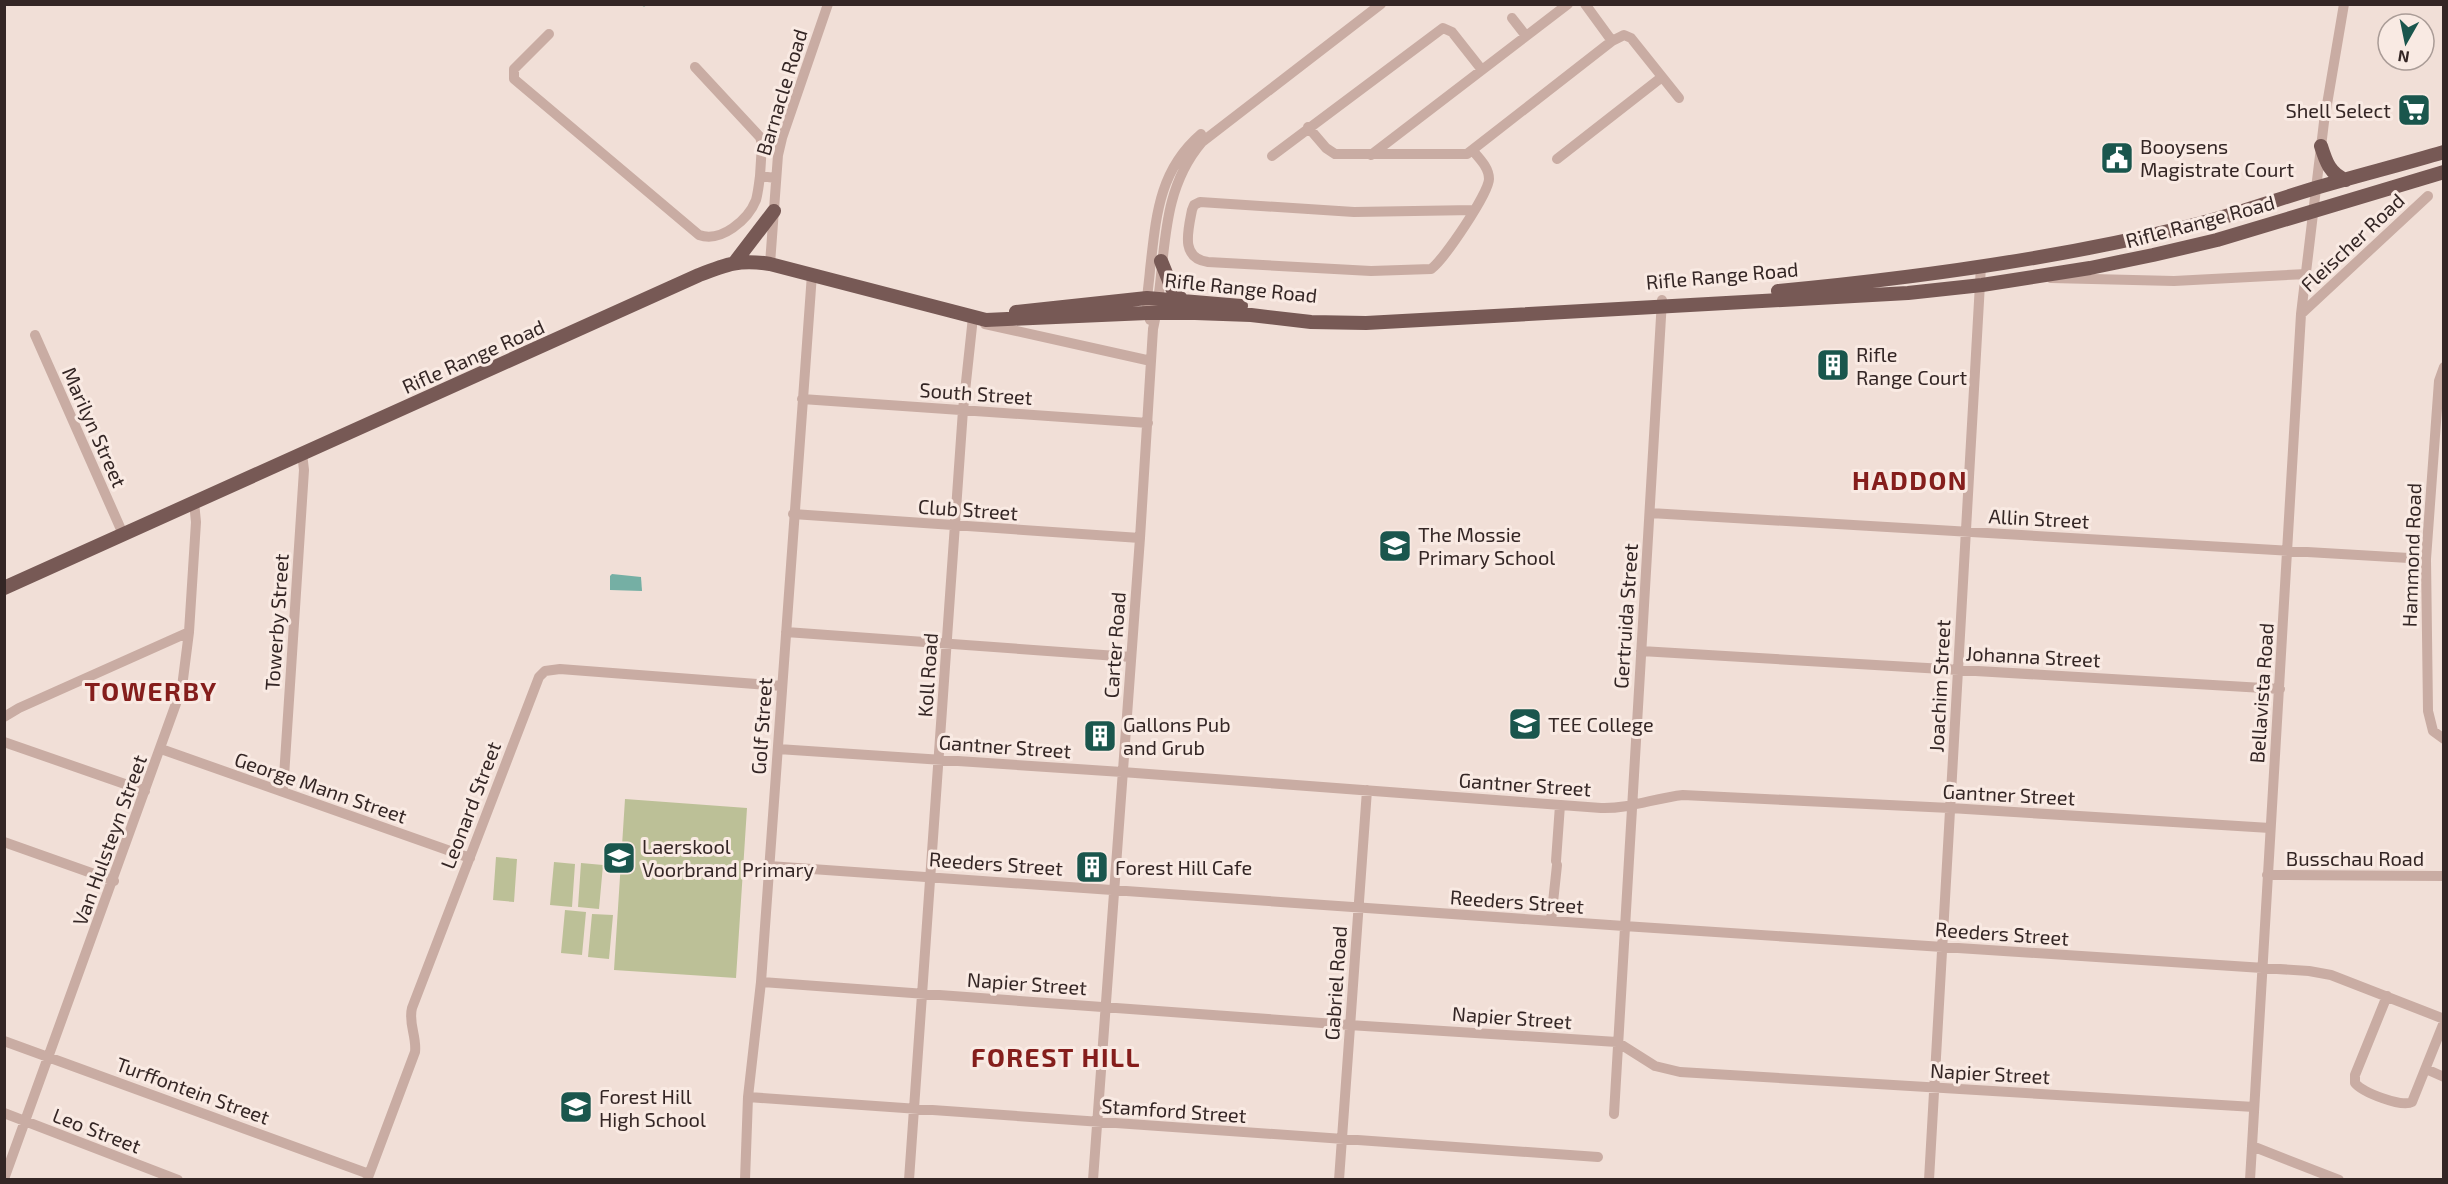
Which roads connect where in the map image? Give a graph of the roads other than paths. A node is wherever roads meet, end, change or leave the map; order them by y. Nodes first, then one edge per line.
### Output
1 (828, 4) edge
2 (1373, 4) edge
3 (1381, 4) edge
4 (1568, 4) edge
5 (2344, 4) edge
6 (1583, 6) edge
7 (1512, 18) dead end
8 (549, 34) dead end
9 (1526, 36) junction
10 (1612, 41) junction
11 (695, 67) dead end
12 (1482, 70) junction
13 (1662, 77) junction
14 (1680, 98) dead end
15 (1308, 127) junction
16 (2321, 146) junction
17 (1473, 151) junction
18 (2444, 152) edge
19 (1371, 155) junction
20 (1272, 156) dead end
21 (1557, 159) dead end
22 (2444, 172) edge
23 (1176, 173) junction
24 (760, 176) junction
25 (775, 178) junction
26 (2346, 180) junction
27 (2315, 188) junction
28 (2428, 196) dead end
29 (1474, 210) junction
30 (2313, 210) junction
31 (774, 211) junction
32 (1161, 261) junction
33 (735, 262) junction
34 (770, 264) junction
35 (1981, 266) junction
36 (812, 274) junction
37 (2306, 274) junction
38 (2033, 276) junction
39 (1982, 285) junction
40 (1152, 298) junction
41 (1182, 300) junction
42 (1662, 304) junction
43 (1152, 313) junction
44 (2301, 314) junction
45 (991, 317) junction
46 (972, 319) junction
47 (35, 335) dead end
48 (1152, 361) junction
49 (2444, 367) edge
50 (802, 399) junction
51 (963, 410) junction
52 (1148, 423) junction
53 (302, 453) junction
54 (194, 502) junction
55 (1650, 513) junction
56 (793, 514) junction
57 (956, 526) junction
58 (1966, 532) junction
59 (123, 534) junction
60 (1140, 538) junction
61 (2288, 550) junction
62 (2426, 559) junction
63 (4, 588) edge
64 (189, 632) junction
65 (786, 632) junction
66 (948, 643) junction
67 (1641, 651) junction
68 (1131, 657) junction
69 (1958, 670) junction
70 (782, 686) junction
71 (2280, 689) junction
72 (4, 717) edge
73 (2444, 739) edge
74 (4, 742) edge
75 (161, 749) junction
76 (778, 749) junction
77 (939, 760) junction
78 (1122, 772) junction
79 (1367, 790) junction
80 (145, 791) junction
81 (283, 792) junction
82 (1560, 805) junction
83 (1632, 806) junction
84 (1950, 808) junction
85 (2270, 828) junction
86 (4, 842) edge
87 (470, 858) junction
88 (769, 866) junction
89 (2267, 875) junction
90 (2444, 876) edge
91 (931, 878) junction
92 (114, 881) junction
93 (1115, 889) junction
94 (1359, 907) junction
95 (1551, 921) junction
96 (1624, 926) junction
97 (1942, 947) junction
98 (2263, 968) junction
99 (761, 982) junction
100 (923, 994) junction
101 (2386, 996) junction
102 (1107, 1007) junction
103 (2444, 1020) edge
104 (1349, 1025) junction
105 (4, 1041) edge
106 (1617, 1042) junction
107 (49, 1058) junction
108 (2426, 1069) junction
109 (2444, 1077) edge
110 (1934, 1088) junction
111 (748, 1097) junction
112 (2254, 1107) junction
113 (914, 1110) junction
114 (4, 1113) edge
115 (1614, 1114) dead end
116 (26, 1121) junction
117 (1097, 1122) junction
118 (1341, 1140) junction
119 (2252, 1146) junction
120 (1598, 1157) dead end
121 (368, 1177) edge
122 (4, 1179) edge
123 (178, 1179) edge
124 (745, 1179) edge
125 (909, 1179) edge
126 (1094, 1179) edge
127 (1339, 1179) edge
128 (1929, 1179) edge
129 (2250, 1179) edge
130 (2339, 1179) edge

1 - 25 street, Barnacle Road
2 - 23 street
3 - 23 street
4 - 9 street
5 - 16 street, Bellavista Road
6 - 10 street
7 - 9 street
8 - 24 street
9 - 12 street
10 - 13 street
10 - 17 street
11 - 24 street
12 - 15 street
12 - 19 street
13 - 14 street
13 - 21 street
15 - 19 street
15 - 20 street
16 - 26 main road
16 - 27 street, Bellavista Road
17 - 19 street
17 - 29 street
18 - 26 main road, Rifle Range Road
22 - 30 main road, Rifle Range Road
23 - 32 street
23 - 40 street
24 - 25 street
25 - 31 street, Barnacle Road
26 - 27 main road, Rifle Range Road
27 - 30 street, Bellavista Road
27 - 35 main road, Rifle Range Road
28 - 44 street, Fleischer Road
29 - 29 street
30 - 37 street, Bellavista Road
30 - 38 main road, Rifle Range Road
31 - 33 main road
31 - 34 street, Barnacle Road
32 - 40 street
32 - 41 main road
33 - 34 main road, Rifle Range Road
33 - 53 main road, Rifle Range Road
34 - 36 main road, Rifle Range Road
35 - 39 street, Joachim Street
35 - 42 main road, Rifle Range Road
36 - 46 main road, Rifle Range Road
36 - 50 street, Golf Street
37 - 38 street
37 - 44 street, Bellavista Road
38 - 39 main road, Rifle Range Road
39 - 42 main road, Rifle Range Road
39 - 58 street, Joachim Street
40 - 41 main road, Rifle Range Road
40 - 43 street, Carter Road
40 - 45 main road, Rifle Range Road
41 - 42 main road, Rifle Range Road
42 - 43 main road, Rifle Range Road
42 - 55 street, Gertruida Street
43 - 45 main road, Rifle Range Road
43 - 48 street, Carter Road
44 - 61 street, Bellavista Road
45 - 46 main road
46 - 48 street, Rifle Range Road
46 - 51 street, Koll Road
47 - 59 street, Marilyn Street
48 - 52 street, Carter Road
49 - 62 street, Hammond Road
50 - 51 street, South Street
50 - 56 street, Golf Street
51 - 52 street, South Street
51 - 57 street, Koll Road
52 - 60 street, Carter Road
53 - 54 main road, Rifle Range Road
53 - 81 street, Towerby Street
54 - 59 main road, Rifle Range Road
54 - 64 street, Van Hulsteyn Street
55 - 58 street, Allin Street
55 - 67 street, Gertruida Street
56 - 57 street, Club Street
56 - 65 street, Golf Street
57 - 60 street, Club Street
57 - 66 street, Koll Road
58 - 61 street, Allin Street
58 - 69 street, Joachim Street
59 - 63 main road, Rifle Range Road
60 - 68 street, Carter Road
61 - 62 street, Allin Street
61 - 71 street, Bellavista Road
62 - 73 street, Hammond Road
64 - 72 street
64 - 75 street, Van Hulsteyn Street
65 - 66 street
65 - 70 street, Golf Street
66 - 68 street
66 - 77 street, Koll Road
67 - 69 street, Johanna Street
67 - 83 street, Gertruida Street
68 - 78 street, Carter Road
69 - 71 street, Johanna Street
69 - 84 street, Joachim Street
70 - 76 street, Golf Street
70 - 87 street, Leonard Street
71 - 85 street, Bellavista Road
74 - 80 street
75 - 80 street, Van Hulsteyn Street
75 - 81 street, George Mann Street
76 - 77 street, Gantner Street
76 - 88 street, Golf Street
77 - 78 street, Gantner Street
77 - 91 street, Koll Road
78 - 79 street, Gantner Street
78 - 93 street, Carter Road
79 - 82 street, Gantner Street
79 - 94 street, Gabriel Road
80 - 92 street, Van Hulsteyn Street
81 - 87 street, George Mann Street
82 - 83 street, Gantner Street
82 - 95 street
83 - 84 street, Gantner Street
83 - 96 street, Gertruida Street
84 - 85 street, Gantner Street
84 - 97 street, Joachim Street
85 - 89 street, Bellavista Road
86 - 92 street
87 - 121 street, Leonard Street
88 - 91 street, Reeders Street
88 - 99 street, Golf Street
89 - 90 street, Busschau Road
89 - 98 street, Bellavista Road
91 - 93 street, Reeders Street
91 - 100 street, Koll Road
92 - 107 street, Van Hulsteyn Street
93 - 94 street, Reeders Street
93 - 102 street, Carter Road
94 - 95 street, Reeders Street
94 - 104 street, Gabriel Road
95 - 96 street, Reeders Street
96 - 97 street, Reeders Street
96 - 106 street, Gertruida Street
97 - 98 street, Reeders Street
97 - 110 street, Joachim Street
98 - 101 street, Reeders Street
98 - 112 street, Bellavista Road
99 - 100 street, Napier Street
99 - 111 street, Golf Street
100 - 102 street, Napier Street
100 - 113 street, Koll Road
101 - 103 street, Reeders Street
101 - 108 street
102 - 104 street, Napier Street
102 - 117 street, Carter Road
103 - 108 street
104 - 106 street, Napier Street
104 - 118 street, Gabriel Road
105 - 107 street, Turffontein Street
106 - 110 street, Napier Street
106 - 115 street, Gertruida Street
107 - 116 street, Van Hulsteyn Street
107 - 121 street, Turffontein Street
108 - 109 street
110 - 112 street, Napier Street
110 - 128 street, Joachim Street
111 - 113 street, Stamford Street
111 - 124 street, Golf Street
112 - 119 street, Bellavista Road
113 - 117 street, Stamford Street
113 - 125 street, Koll Road
114 - 116 street, Leo Street
116 - 122 street, Van Hulsteyn Street
116 - 123 street, Leo Street
117 - 118 street, Stamford Street
117 - 126 street, Carter Road
118 - 120 street, Stamford Street
118 - 127 street, Gabriel Road
119 - 129 street, Bellavista Road
119 - 130 street

